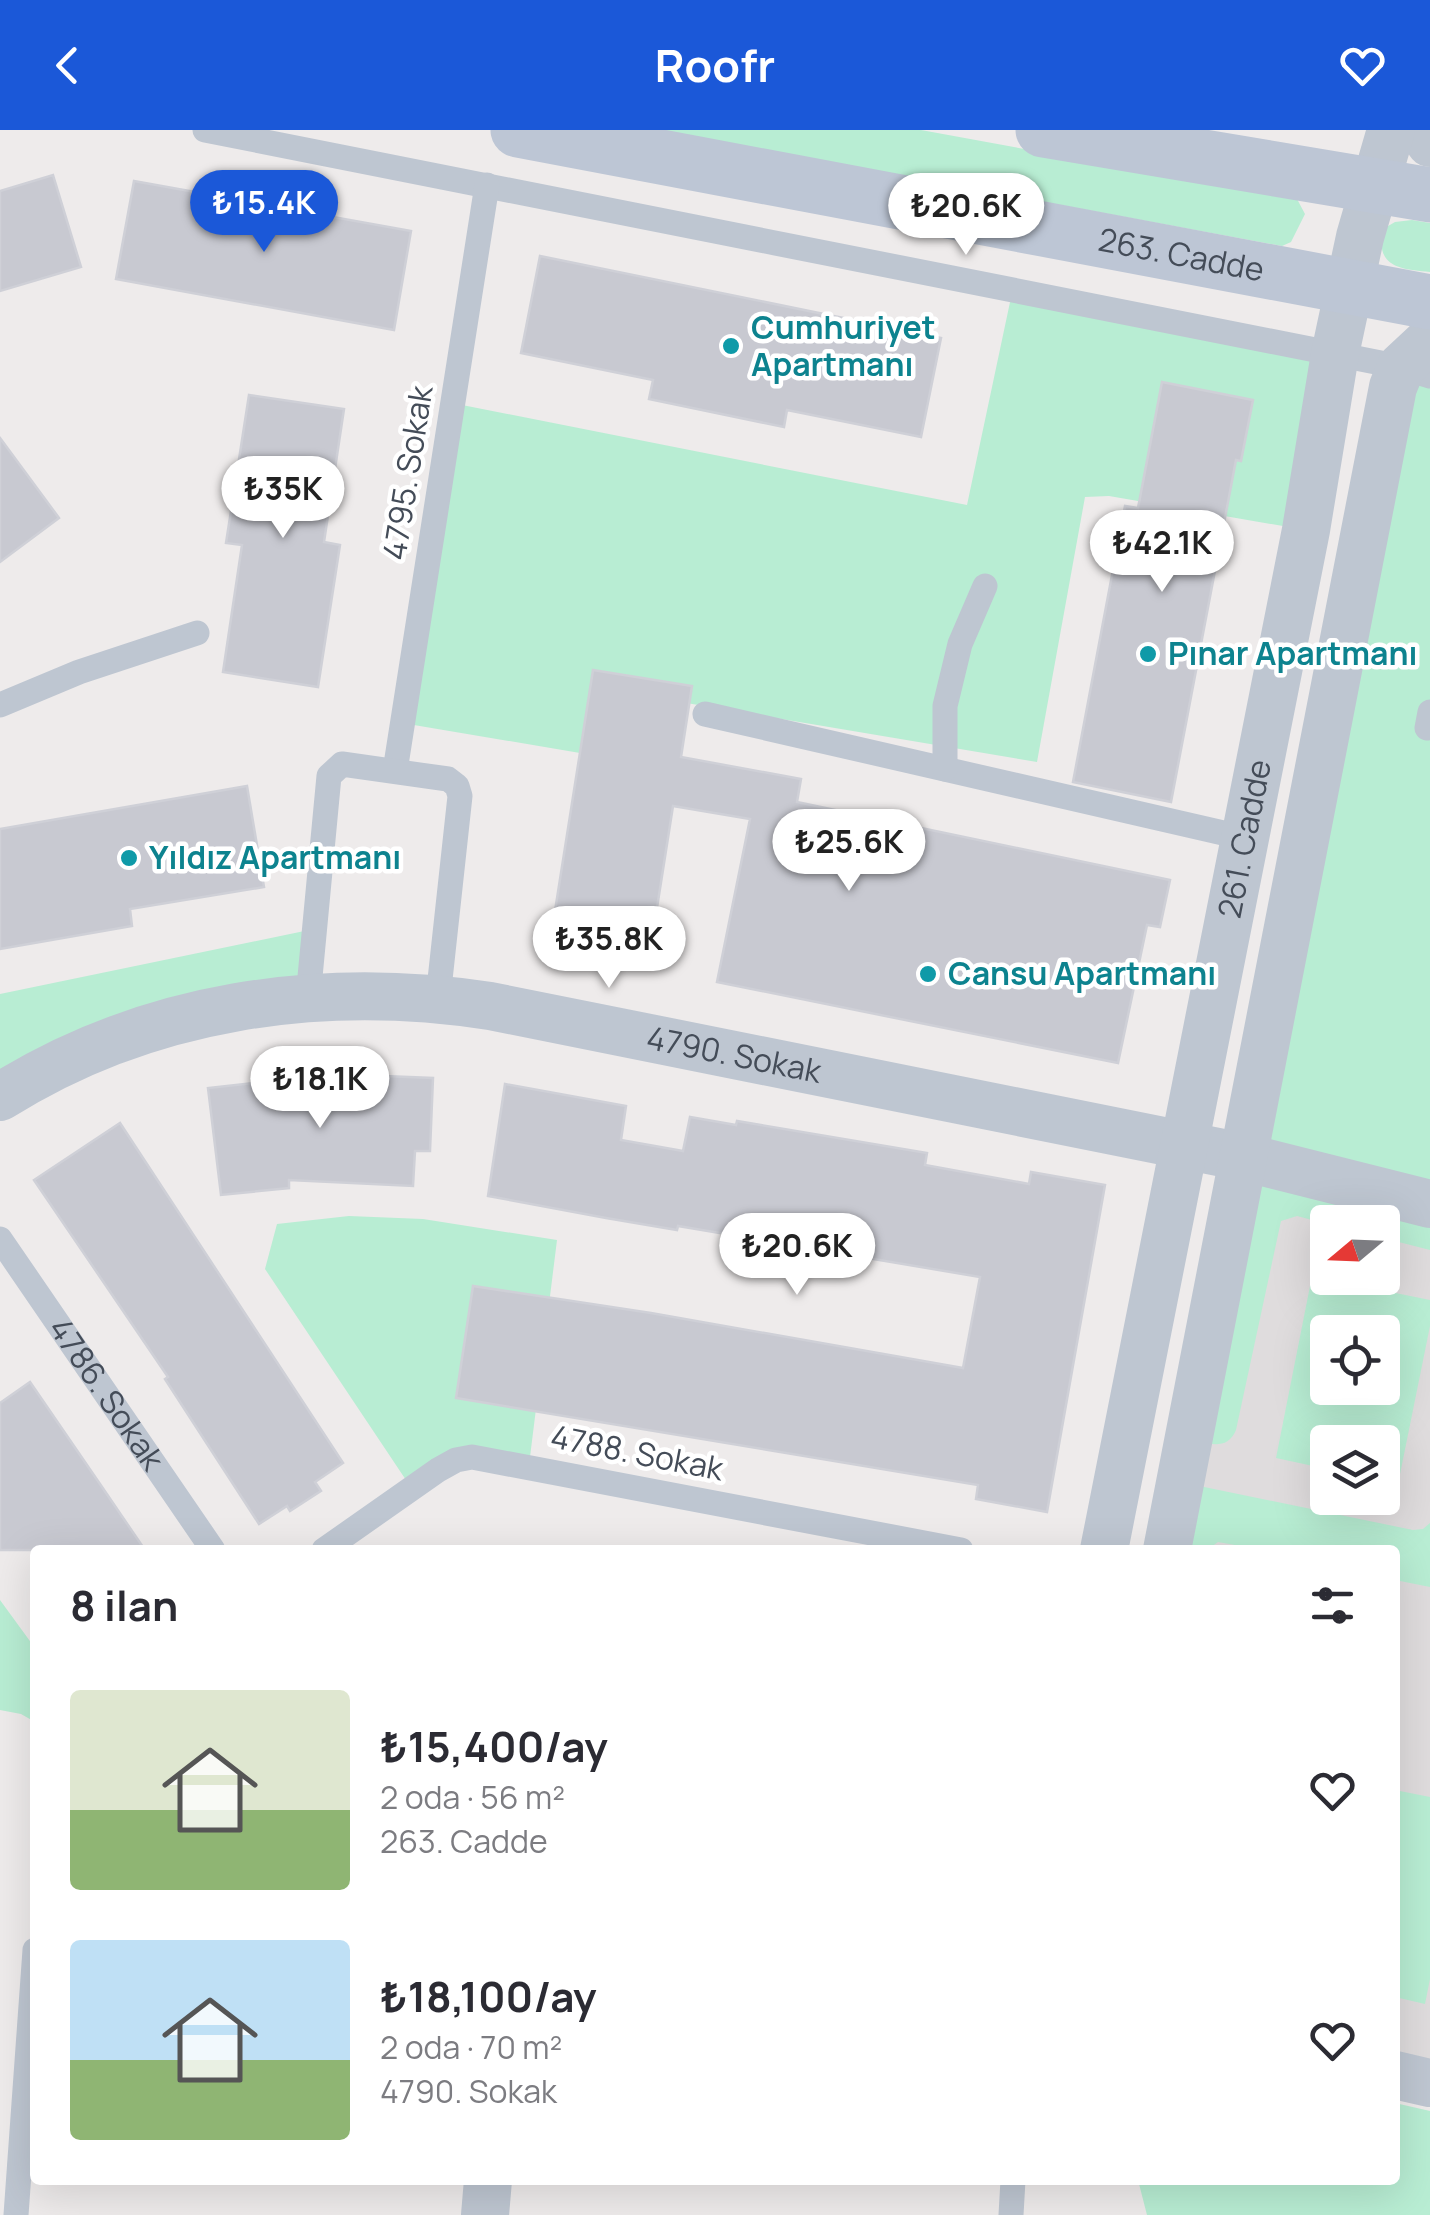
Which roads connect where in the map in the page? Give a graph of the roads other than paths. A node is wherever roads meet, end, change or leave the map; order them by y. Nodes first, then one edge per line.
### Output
1 (204, 130) edge
2 (518, 130) edge
3 (1043, 130) edge
4 (1391, 130) edge
5 (1422, 130) edge
6 (1430, 143) edge
7 (486, 185) junction
8 (1376, 186) junction
9 (1430, 196) edge
10 (1348, 287) junction
11 (1430, 302) edge
12 (1335, 354) junction
13 (1420, 361) edge
14 (984, 586) dead end
15 (196, 633) dead end
16 (0, 705) edge
17 (706, 714) dead end
18 (945, 769) junction
19 (395, 771) junction
20 (1245, 838) junction
21 (308, 998) junction
22 (438, 998) junction
23 (0, 1097) edge
24 (1184, 1147) junction
25 (1244, 1157) junction
26 (1430, 1204) edge
27 (0, 1239) edge
28 (211, 1545) edge
29 (331, 1545) edge
30 (935, 1545) edge
31 (1105, 1545) edge
32 (1168, 1545) edge
33 (30, 2020) edge
34 (1400, 2077) edge
35 (1430, 2083) edge
36 (488, 2185) edge
37 (1013, 2185) edge
38 (16, 2215) edge
39 (485, 2215) edge
40 (1011, 2215) edge

1 - 7 lane
2 - 10 main road, 263. Cadde
3 - 8 main road
4 - 8 street, 261. Cadde
5 - 6 street
7 - 12 lane
7 - 19 lane, 4795. Sokak
8 - 9 main road
8 - 10 street, 261. Cadde
10 - 11 main road, 263. Cadde
10 - 12 street, 261. Cadde
12 - 13 lane
12 - 20 street, 261. Cadde
13 - 25 street, 261. Cadde
14 - 18 lane
15 - 16 lane
17 - 18 lane
18 - 20 lane
19 - 21 lane
19 - 22 lane
20 - 24 street, 261. Cadde
21 - 22 street, 4790. Sokak
21 - 23 street, 4790. Sokak
22 - 24 street, 4790. Sokak
24 - 25 street, 4790. Sokak
24 - 31 street, 261. Cadde
25 - 26 street, 4790. Sokak
25 - 32 street, 261. Cadde
27 - 28 lane, 4786. Sokak
29 - 30 lane, 4788. Sokak
33 - 38 lane
34 - 35 street
36 - 39 street
37 - 40 lane

